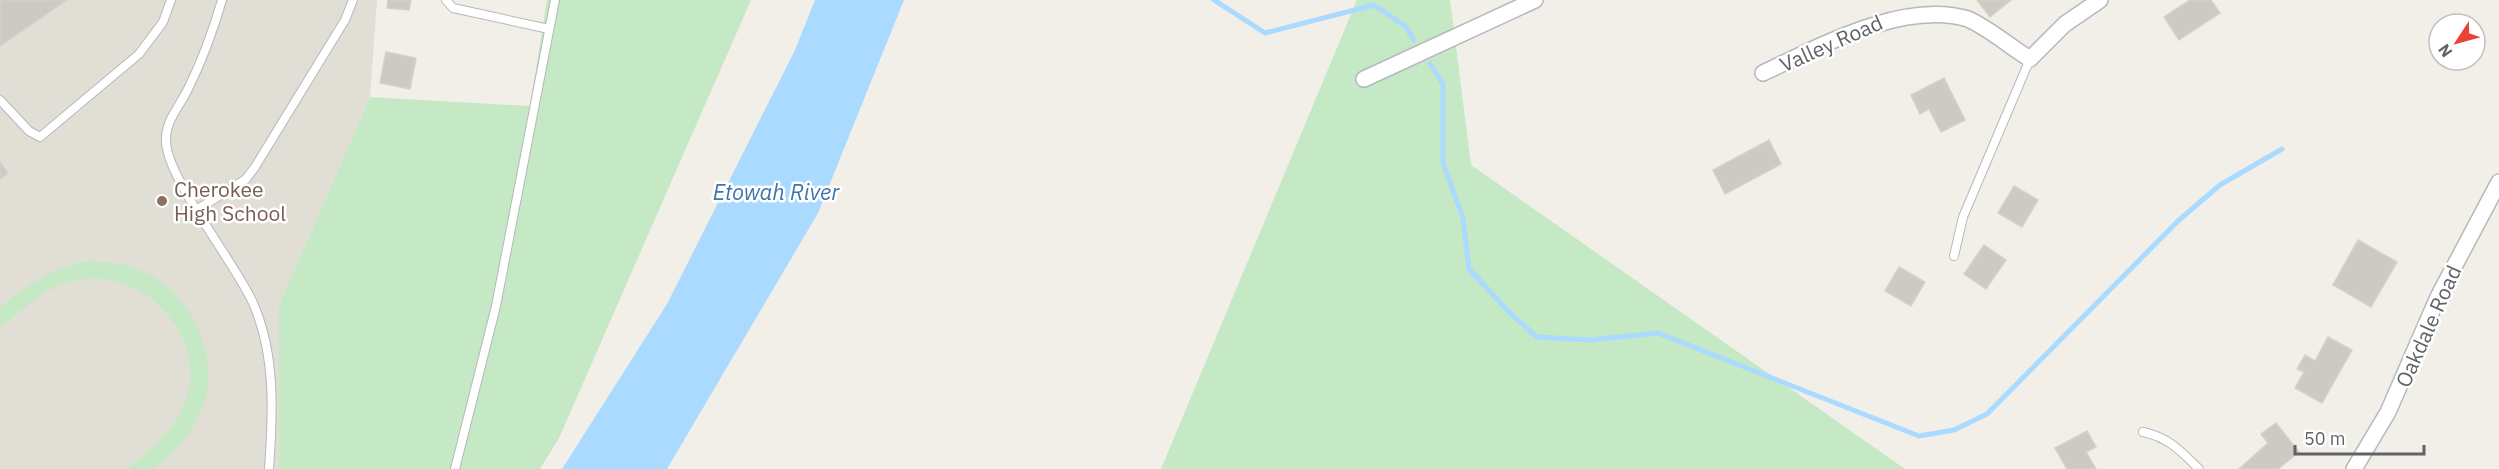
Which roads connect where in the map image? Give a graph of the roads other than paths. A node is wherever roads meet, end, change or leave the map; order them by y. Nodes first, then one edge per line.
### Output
1 (171, 0) edge
2 (222, 0) edge
3 (353, 0) edge
4 (446, 0) edge
5 (555, 0) edge
6 (1535, 0) edge
7 (2100, 0) edge
8 (549, 29) junction
9 (2030, 59) junction
10 (1763, 73) dead end
11 (1364, 78) dead end
12 (0, 100) edge
13 (2499, 182) edge
14 (198, 209) junction
15 (1954, 256) dead end
16 (2142, 432) dead end
17 (269, 469) edge
18 (454, 469) edge
19 (2199, 469) edge
20 (2354, 469) edge

1 - 12 lane
2 - 14 lane
3 - 14 lane
4 - 8 lane
5 - 8 lane
6 - 11 street
7 - 9 street
8 - 18 lane
9 - 10 street, Valley Road
9 - 15 lane
13 - 20 street, Oakdale Road
14 - 17 lane
16 - 19 lane

